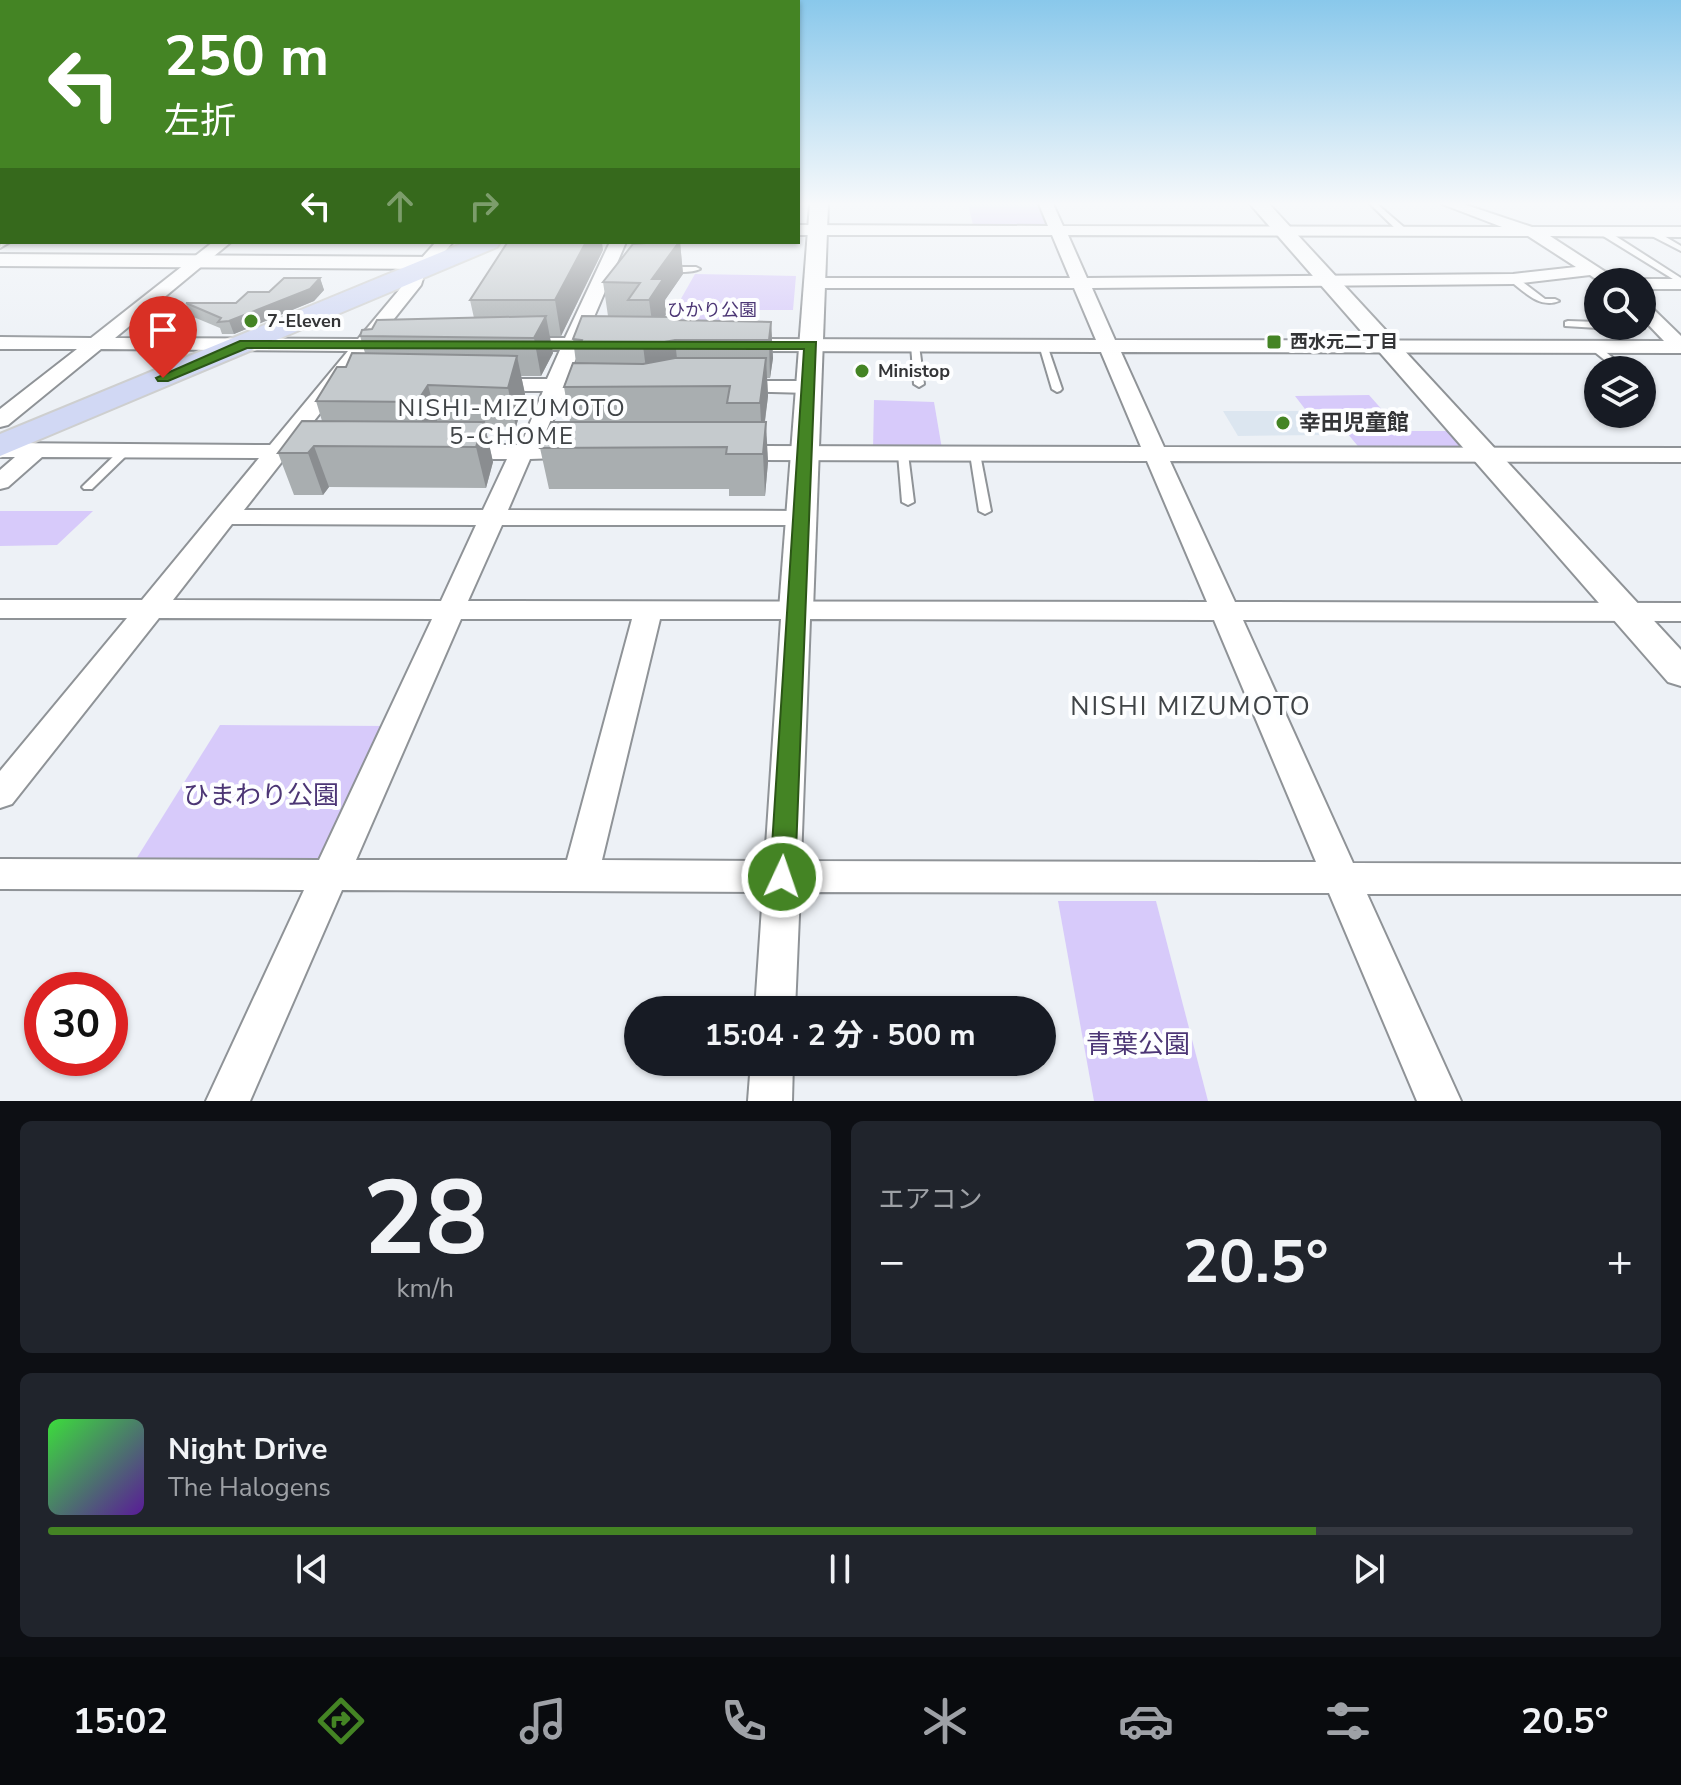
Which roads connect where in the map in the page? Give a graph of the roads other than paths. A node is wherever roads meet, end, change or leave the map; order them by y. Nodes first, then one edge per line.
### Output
1 (206, 255) edge
2 (616, 255) edge
3 (810, 255) edge
4 (1069, 255) edge
5 (1305, 255) edge
6 (1569, 255) edge
7 (1639, 255) edge
8 (0, 260) edge
9 (431, 260) edge
10 (199, 261) junction
11 (1589, 268) edge
12 (651, 269) edge
13 (696, 269) dead end
14 (1584, 271) edge
15 (1513, 279) junction
16 (814, 283) junction
17 (1081, 283) junction
18 (1329, 283) junction
19 (1681, 283) edge
20 (1656, 284) edge
21 (1555, 301) dead end
22 (1568, 324) dead end
23 (1584, 325) edge
24 (1656, 330) edge
25 (0, 343) edge
26 (96, 344) junction
27 (245, 344) junction
28 (497, 344) edge
29 (572, 344) junction
30 (631, 344) edge
31 (362, 345) junction
32 (422, 345) edge
33 (720, 345) edge
34 (811, 345) junction
35 (915, 345) junction
36 (1043, 345) junction
37 (1109, 345) junction
38 (1387, 346) junction
39 (1594, 347) junction
40 (1681, 347) edge
41 (1605, 356) edge
42 (475, 384) edge
43 (919, 384) dead end
44 (708, 387) edge
45 (809, 387) junction
46 (555, 388) junction
47 (1057, 389) dead end
48 (617, 393) edge
49 (0, 420) edge
50 (0, 448) edge
51 (124, 452) junction
52 (275, 452) junction
53 (337, 452) edge
54 (430, 452) edge
55 (526, 452) junction
56 (606, 452) edge
57 (713, 452) edge
58 (33, 453) junction
59 (805, 453) junction
60 (903, 454) junction
61 (975, 454) junction
62 (1156, 454) junction
63 (1485, 454) junction
64 (1681, 455) edge
65 (0, 482) edge
66 (88, 487) dead end
67 (908, 502) dead end
68 (985, 511) dead end
69 (223, 517) junction
70 (492, 517) junction
71 (801, 518) junction
72 (0, 609) edge
73 (148, 609) junction
74 (451, 610) junction
75 (796, 610) junction
76 (648, 611) junction
77 (1224, 611) junction
78 (1626, 612) junction
79 (1681, 612) edge
80 (1681, 673) edge
81 (0, 795) edge
82 (0, 874) edge
83 (331, 874) junction
84 (581, 874) junction
85 (782, 877) junction
86 (1340, 877) junction
87 (1681, 879) edge
88 (776, 996) edge
89 (771, 1076) edge
90 (228, 1101) edge
91 (770, 1101) edge
92 (1439, 1101) edge

1 - 10 street
2 - 29 street
3 - 16 street
4 - 17 street
5 - 18 street
6 - 11 street
7 - 19 lane
8 - 10 street
9 - 10 street
9 - 27 main road
9 - 31 street
10 - 26 street
12 - 13 lane
14 - 15 street
15 - 18 street
15 - 21 lane
16 - 17 street
16 - 34 street
17 - 18 street
17 - 37 street
18 - 38 street
19 - 20 street
22 - 23 lane
24 - 40 street
25 - 26 street
26 - 27 street
26 - 49 street
27 - 31 street
27 - 50 main road
28 - 29 street
29 - 30 street
29 - 46 street
31 - 32 street
31 - 52 street
33 - 34 street
34 - 35 street
34 - 45 street
35 - 36 street
35 - 43 lane
36 - 37 street
36 - 47 lane
37 - 38 street
37 - 62 street
38 - 39 street
38 - 63 street
39 - 40 street
39 - 41 lane
42 - 46 street
44 - 45 street
45 - 59 street
46 - 48 street
46 - 55 street
50 - 58 street
51 - 52 street
51 - 58 street
51 - 66 lane
52 - 53 street
52 - 69 street
54 - 55 street
55 - 56 street
55 - 70 street
57 - 59 street
58 - 65 street
59 - 60 street
59 - 71 street
60 - 61 street
60 - 67 lane
61 - 62 street
61 - 68 lane
62 - 63 street
62 - 77 street
63 - 64 street
63 - 78 street
69 - 70 street
69 - 73 street
70 - 71 street
70 - 74 street
71 - 75 street
72 - 73 street
73 - 74 street
73 - 81 street
74 - 76 street
74 - 83 street
75 - 76 street
75 - 77 street
75 - 85 street
76 - 84 street
77 - 78 street
77 - 86 street
78 - 79 street
78 - 80 street
82 - 83 street
83 - 84 street
83 - 90 street
84 - 85 street
85 - 86 street
85 - 88 street
86 - 87 street
86 - 92 street
89 - 91 street

